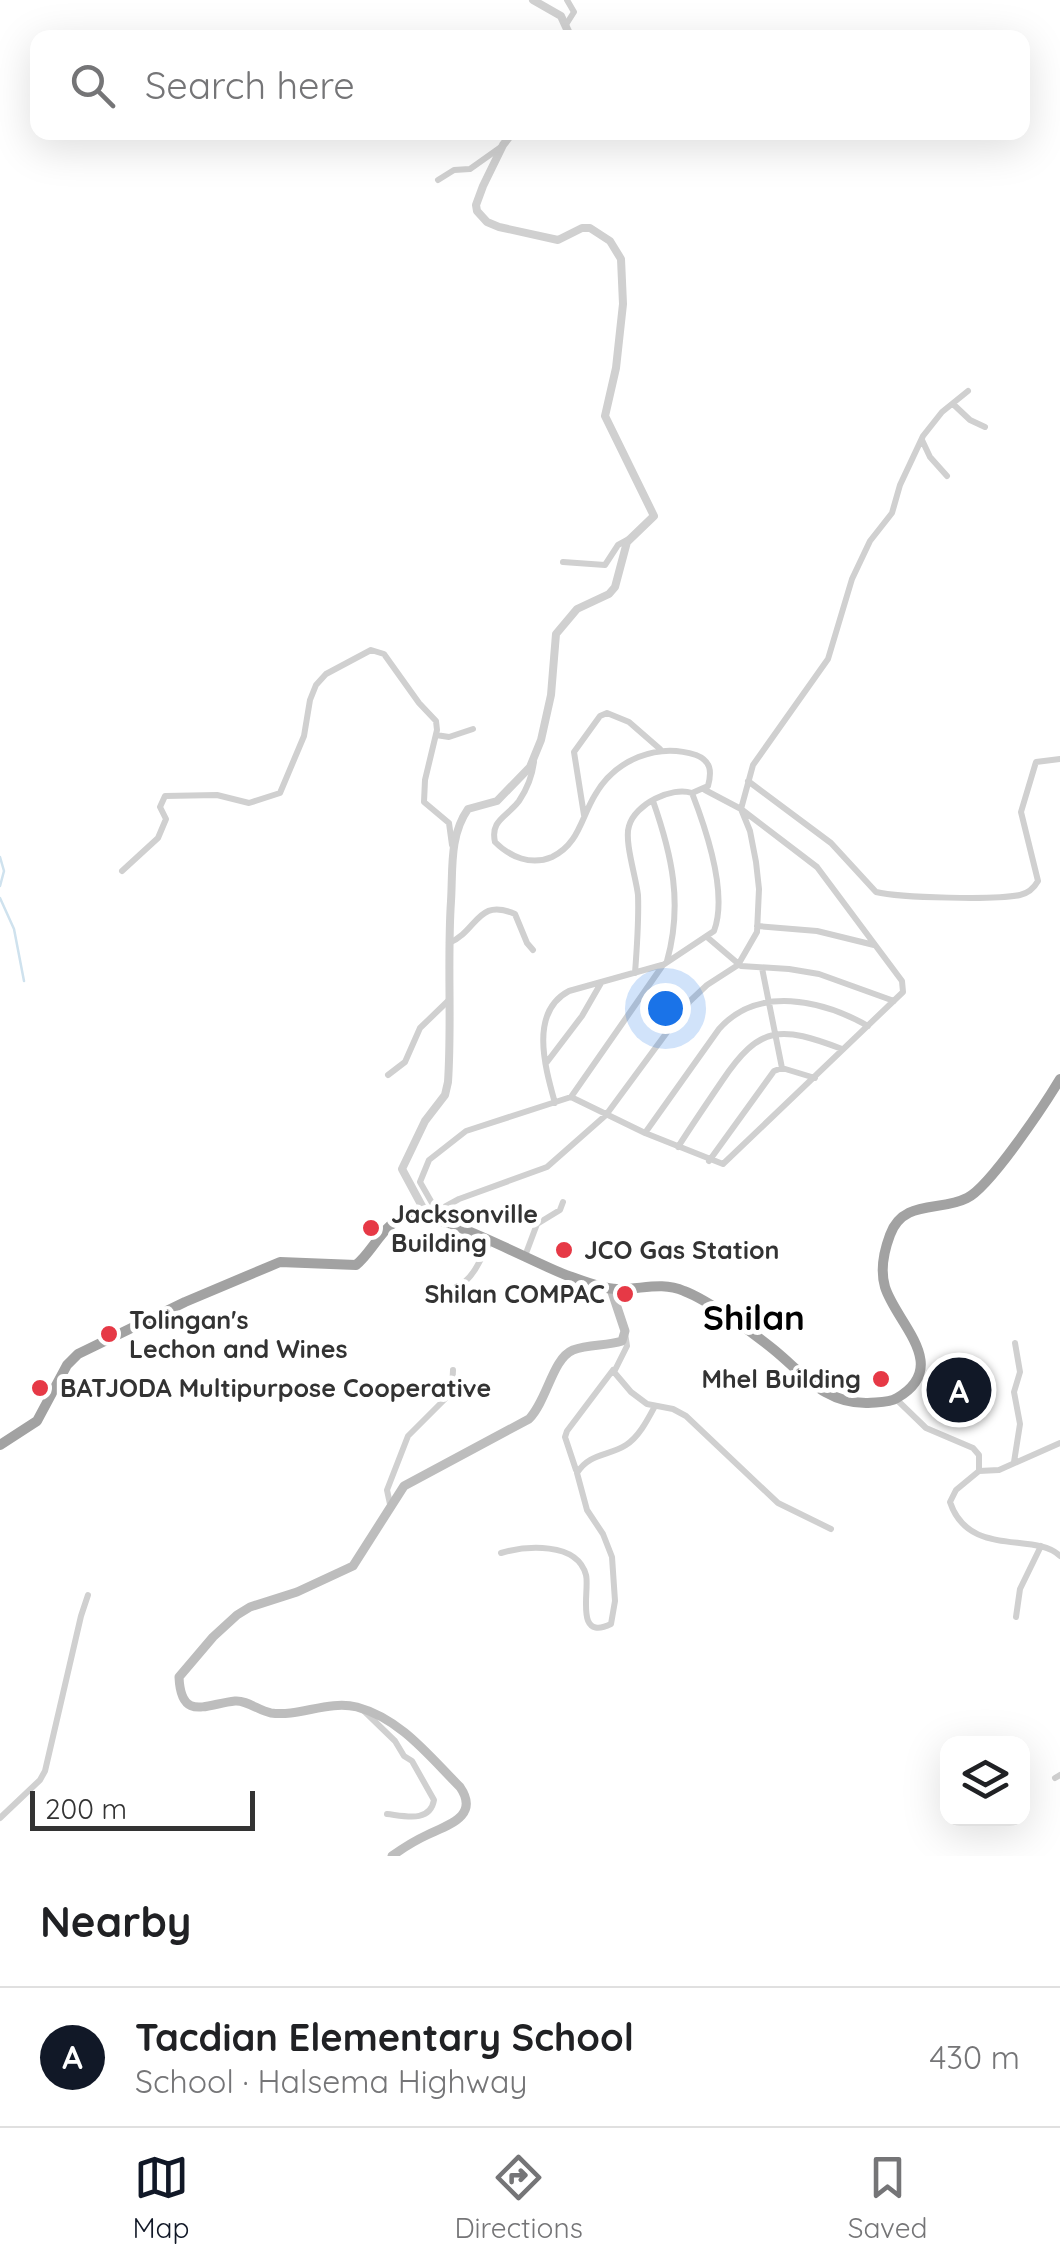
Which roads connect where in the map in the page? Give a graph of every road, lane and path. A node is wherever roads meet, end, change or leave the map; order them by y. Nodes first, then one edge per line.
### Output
1 (533, 0) edge
2 (567, 0) edge
3 (566, 23) junction
4 (568, 30) edge
5 (508, 140) edge
6 (502, 148) junction
7 (438, 180) dead end
8 (968, 391) dead end
9 (953, 404) junction
10 (985, 427) dead end
11 (922, 439) junction
12 (947, 476) dead end
13 (629, 540) junction
14 (563, 562) dead end
15 (473, 728) dead end
16 (436, 735) junction
17 (661, 750) junction
18 (534, 759) junction
19 (1060, 759) edge
20 (748, 781) junction
21 (705, 790) junction
22 (692, 793) junction
23 (653, 801) junction
24 (741, 809) junction
25 (585, 818) junction
26 (453, 852) junction
27 (122, 871) dead end
28 (757, 926) junction
29 (707, 936) junction
30 (449, 943) junction
31 (875, 946) junction
32 (533, 950) dead end
33 (665, 964) junction
34 (738, 965) junction
35 (762, 968) junction
36 (634, 973) junction
37 (602, 982) junction
38 (450, 998) junction
39 (769, 1001) junction
40 (894, 1002) junction
41 (868, 1026) junction
42 (776, 1034) junction
43 (842, 1049) junction
44 (547, 1062) junction
45 (782, 1068) junction
46 (388, 1075) dead end
47 (815, 1078) junction
48 (1060, 1079) edge
49 (571, 1096) junction
50 (555, 1103) junction
51 (606, 1115) junction
52 (645, 1133) junction
53 (678, 1147) junction
54 (709, 1161) junction
55 (563, 1202) dead end
56 (429, 1214) junction
57 (490, 1242) junction
58 (525, 1257) junction
59 (611, 1289) junction
60 (430, 1291) dead end
61 (625, 1332) junction
62 (1015, 1342) dead end
63 (453, 1370) dead end
64 (614, 1370) junction
65 (896, 1399) junction
66 (655, 1406) junction
67 (1060, 1444) edge
68 (0, 1445) edge
69 (1014, 1462) junction
70 (979, 1471) junction
71 (577, 1473) junction
72 (390, 1504) junction
73 (831, 1529) dead end
74 (1041, 1546) junction
75 (501, 1553) dead end
76 (1060, 1556) edge
77 (88, 1595) dead end
78 (1016, 1617) dead end
79 (362, 1709) junction
80 (387, 1814) dead end
81 (0, 1818) edge
82 (392, 1856) edge

1 - 3 street
2 - 3 street
3 - 4 street
5 - 6 street
6 - 7 street
6 - 13 street
8 - 9 street
9 - 10 street
9 - 11 street
11 - 12 street
11 - 20 street
13 - 14 street
13 - 18 street
15 - 16 street
16 - 26 street
16 - 27 street
17 - 21 street
17 - 25 street
17 - 25 street
18 - 25 street
18 - 26 street
19 - 20 street
20 - 24 street
21 - 22 street
21 - 24 street
22 - 23 street
22 - 29 street
23 - 33 street
23 - 36 street
24 - 28 street
24 - 31 street
26 - 30 street
28 - 31 street
28 - 34 street
29 - 33 street
29 - 34 street
30 - 32 street
30 - 38 street
31 - 40 street
33 - 36 street
33 - 49 street
34 - 35 street
34 - 51 street
35 - 39 street
35 - 40 street
36 - 37 street
37 - 44 street
37 - 44 street
38 - 46 street
38 - 56 street
39 - 41 street
39 - 42 street
39 - 52 street
40 - 41 street
41 - 43 street
42 - 43 street
42 - 45 street
42 - 53 street
43 - 47 street
44 - 50 street
45 - 47 street
45 - 54 street
47 - 54 street
48 - 65 highway
49 - 50 street
49 - 51 street
50 - 56 street
51 - 52 street
51 - 56 street
52 - 53 street
53 - 54 street
55 - 58 street
56 - 57 highway
56 - 68 highway
57 - 58 highway
57 - 60 street
58 - 59 highway
59 - 61 main road
59 - 65 highway
61 - 64 street
61 - 72 main road
62 - 69 street
63 - 72 street
64 - 66 street
64 - 71 street
65 - 70 street
66 - 71 street
66 - 73 street
67 - 69 street
69 - 70 street
70 - 74 street
71 - 75 street
72 - 79 main road
74 - 76 street
74 - 78 street
77 - 81 street
79 - 80 street
79 - 82 main road

